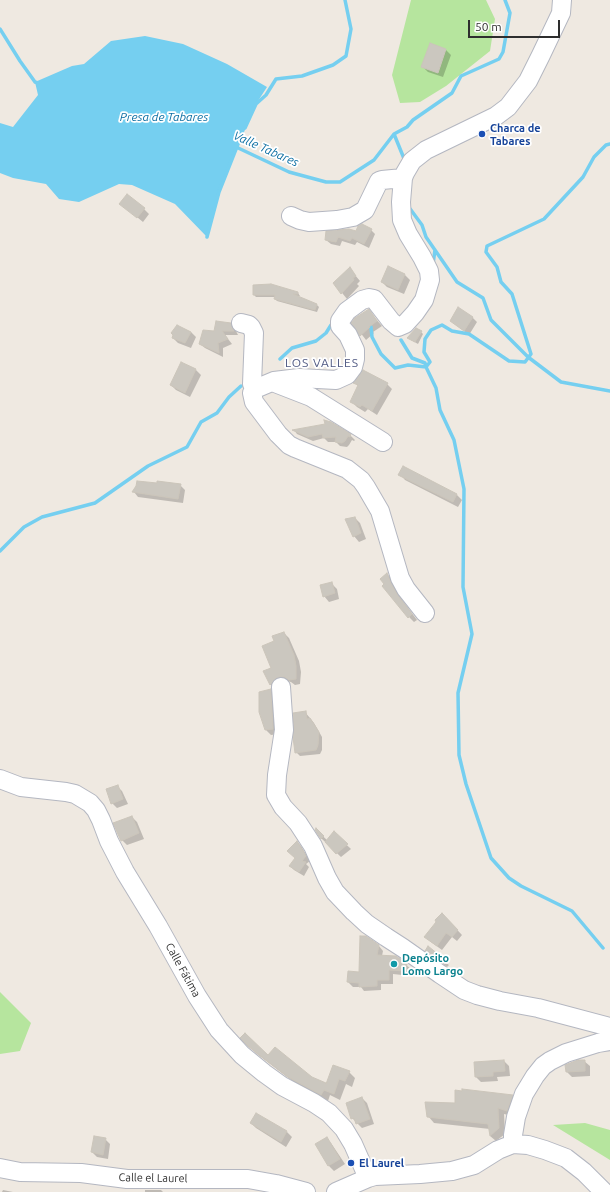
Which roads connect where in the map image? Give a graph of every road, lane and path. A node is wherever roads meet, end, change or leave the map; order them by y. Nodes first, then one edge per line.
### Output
1 (562, 0) edge
2 (403, 178) junction
3 (291, 216) dead end
4 (241, 323) dead end
5 (274, 380) junction
6 (255, 389) junction
7 (383, 442) dead end
8 (425, 613) dead end
9 (281, 687) dead end
10 (0, 779) edge
11 (610, 1027) edge
12 (610, 1041) edge
13 (513, 1144) junction
14 (0, 1168) edge
15 (368, 1178) junction
16 (165, 1186) edge
17 (306, 1192) edge
18 (336, 1192) edge
19 (604, 1192) edge

1 - 2 street
2 - 3 street
2 - 5 street
4 - 6 street
5 - 6 street
5 - 7 street
6 - 8 street
9 - 11 street
10 - 15 street, Calle Fátima
12 - 13 street
13 - 15 street
13 - 19 street
14 - 16 street, Calle el Laurel
15 - 18 street
16 - 17 street, Calle el Laurel

